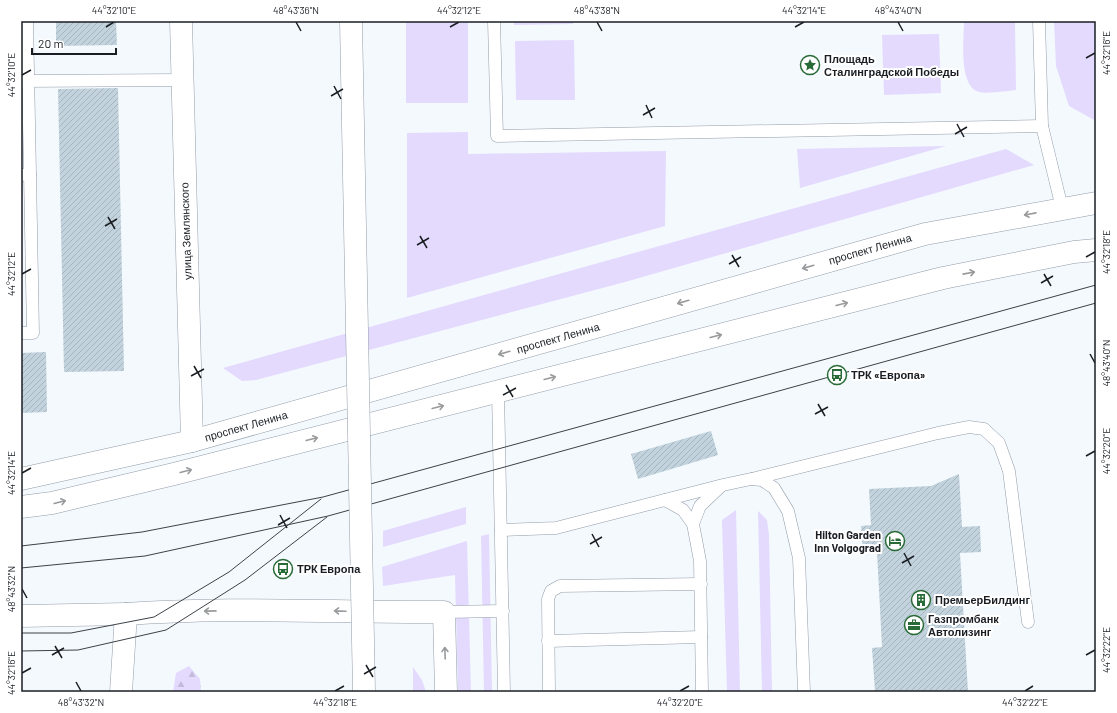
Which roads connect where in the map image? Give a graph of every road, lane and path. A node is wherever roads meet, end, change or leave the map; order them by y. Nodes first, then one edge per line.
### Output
1 (27, 21) edge
2 (180, 21) edge
3 (351, 21) edge
4 (494, 21) edge
5 (1039, 21) edge
6 (182, 80) junction
7 (25, 81) edge
8 (1042, 126) junction
9 (26, 174) edge
10 (1096, 203) edge
11 (1062, 208) junction
12 (1096, 250) edge
13 (21, 333) edge
14 (498, 391) junction
15 (192, 441) junction
16 (21, 479) edge
17 (750, 479) junction
18 (723, 485) junction
19 (665, 500) junction
20 (21, 507) edge
21 (693, 524) junction
22 (501, 530) junction
23 (700, 584) junction
24 (503, 611) junction
25 (444, 612) junction
26 (126, 614) junction
27 (21, 616) edge
28 (1028, 622) dead end
29 (702, 637) junction
30 (548, 641) junction
31 (120, 692) edge
32 (364, 692) edge
33 (446, 692) edge
34 (504, 692) edge
35 (549, 692) edge
36 (702, 692) edge
37 (804, 692) edge

1 - 7 lane
2 - 6 main road, улица Землянского
3 - 32 main road, bridge
4 - 8 lane
5 - 8 lane
6 - 7 lane
6 - 15 main road, улица Землянского
7 - 9 lane
8 - 11 lane
9 - 13 lane
10 - 11 main road, проспект Ленина
11 -> 15 main road, проспект Ленина
14 -> 12 main road
20 -> 14 main road
14 - 22 lane
15 - 16 main road, проспект Ленина
17 - 18 lane
17 - 28 lane
17 - 37 lane
18 - 19 lane
18 - 21 lane
19 - 21 lane
19 - 22 lane
21 - 23 lane
22 - 24 lane
23 - 29 lane
23 - 30 lane
24 - 25 lane
24 - 34 lane
25 -> 26 main road
33 -> 25 main road
26 - 27 main road
26 - 31 main road
29 - 30 lane
29 - 36 lane
30 - 35 lane

